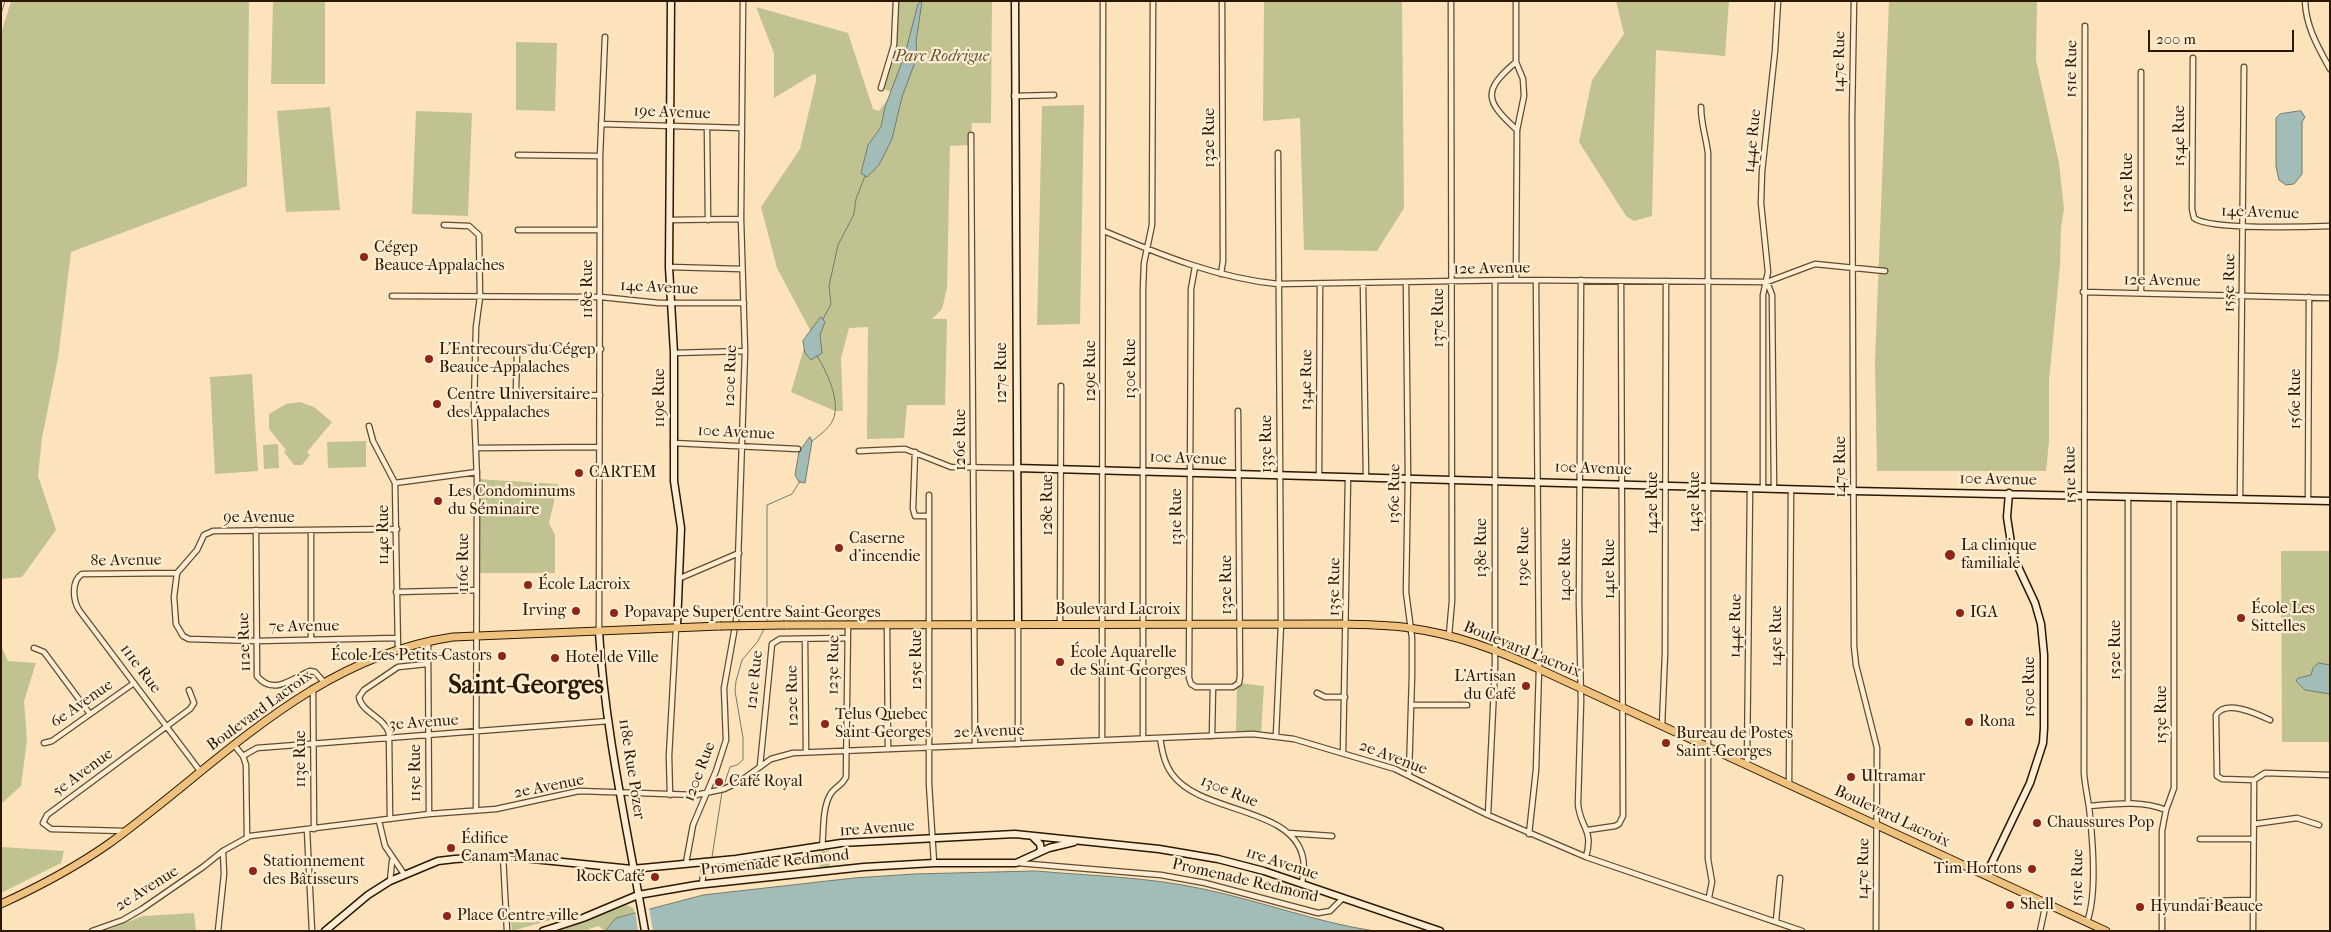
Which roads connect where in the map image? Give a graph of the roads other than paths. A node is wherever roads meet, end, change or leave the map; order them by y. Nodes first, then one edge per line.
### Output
1 (671, 1) edge
2 (743, 1) edge
3 (896, 1) edge
4 (1015, 1) edge
5 (1103, 1) edge
6 (1152, 1) edge
7 (1222, 1) edge
8 (1451, 1) edge
9 (1516, 1) edge
10 (1778, 1) edge
11 (1854, 1) edge
12 (2305, 1) edge
13 (2085, 26) dead end
14 (605, 37) dead end
15 (2193, 58) dead end
16 (1516, 62) junction
17 (2244, 67) dead end
18 (2330, 69) edge
19 (2141, 72) dead end
20 (881, 88) dead end
21 (1054, 95) dead end
22 (1014, 96) junction
23 (1701, 107) dead end
24 (601, 124) junction
25 (671, 126) junction
26 (708, 127) junction
27 (742, 128) junction
28 (1516, 130) junction
29 (971, 135) dead end
30 (1278, 153) dead end
31 (518, 155) dead end
32 (600, 156) junction
33 (2194, 215) joint
34 (670, 220) junction
35 (708, 220) junction
36 (740, 220) junction
37 (444, 225) dead end
38 (2243, 226) junction
39 (2330, 226) edge
40 (518, 230) dead end
41 (600, 230) junction
42 (1104, 231) junction
43 (1148, 250) junction
44 (670, 267) junction
45 (1195, 267) junction
46 (1852, 268) junction
47 (741, 269) junction
48 (1885, 271) dead end
49 (1221, 274) junction
50 (1495, 280) junction
51 (1516, 280) junction
52 (1536, 280) junction
53 (1581, 280) junction
54 (1621, 281) junction
55 (1666, 281) junction
56 (1452, 282) junction
57 (1708, 282) junction
58 (1767, 282) junction
59 (1406, 283) junction
60 (1278, 284) junction
61 (1320, 284) junction
62 (1363, 284) junction
63 (2083, 292) junction
64 (2141, 294) junction
65 (392, 296) dead end
66 (2242, 296) junction
67 (480, 297) junction
68 (601, 297) junction
69 (2308, 297) junction
70 (2330, 298) edge
71 (671, 303) junction
72 (744, 303) junction
73 (601, 348) junction
74 (745, 350) junction
75 (674, 353) junction
76 (1062, 386) dead end
77 (600, 395) junction
78 (1238, 411) dead end
79 (369, 426) dead end
80 (673, 444) junction
81 (741, 446) junction
82 (599, 447) junction
83 (476, 448) junction
84 (798, 449) dead end
85 (859, 451) dead end
86 (915, 452) junction
87 (1016, 468) junction
88 (974, 469) junction
89 (1061, 469) junction
90 (1103, 470) junction
91 (476, 472) junction
92 (1144, 472) junction
93 (1189, 474) junction
94 (1240, 474) junction
95 (1280, 475) junction
96 (1318, 476) junction
97 (1348, 477) junction
98 (1366, 477) junction
99 (1408, 478) junction
100 (1452, 480) junction
101 (395, 482) junction
102 (1495, 482) junction
103 (1539, 482) junction
104 (1580, 483) junction
105 (1622, 484) junction
106 (1665, 486) junction
107 (1707, 487) junction
108 (1750, 488) junction
109 (1763, 488) junction
110 (1774, 489) junction
111 (1791, 489) junction
112 (1853, 491) junction
113 (2009, 493) junction
114 (929, 495) dead end
115 (2084, 496) junction
116 (2128, 496) junction
117 (2174, 498) junction
118 (2240, 499) junction
119 (2308, 500) junction
120 (2330, 501) edge
121 (929, 516) junction
122 (256, 530) junction
123 (311, 530) junction
124 (397, 530) junction
125 (739, 553) junction
126 (176, 573) junction
127 (77, 578) joint
128 (678, 578) junction
129 (476, 590) junction
130 (396, 592) junction
131 (848, 624) junction
132 (887, 624) junction
133 (929, 624) junction
134 (974, 624) junction
135 (1018, 624) junction
136 (1060, 624) junction
137 (1102, 624) junction
138 (1143, 624) junction
139 (1190, 624) junction
140 (1240, 624) junction
141 (1280, 624) junction
142 (1347, 624) junction
143 (676, 626) junction
144 (1409, 628) junction
145 (599, 632) junction
146 (1449, 635) junction
147 (476, 637) junction
148 (397, 638) junction
149 (847, 638) junction
150 (805, 639) junction
151 (311, 640) junction
152 (256, 641) junction
153 (428, 642) junction
154 (34, 648) dead end
155 (1494, 649) junction
156 (398, 650) junction
157 (428, 664) junction
158 (1539, 669) junction
159 (134, 682) junction
160 (323, 682) junction
161 (1213, 687) junction
162 (313, 688) junction
163 (1581, 688) junction
164 (189, 690) dead end
165 (1317, 693) dead end
166 (1345, 697) junction
167 (1412, 705) junction
168 (1468, 705) dead end
169 (1623, 708) junction
170 (90, 714) junction
171 (2270, 720) dead end
172 (609, 721) junction
173 (1662, 726) junction
174 (167, 727) junction
175 (476, 733) junction
176 (428, 735) junction
177 (1276, 735) junction
178 (1212, 736) junction
179 (389, 738) junction
180 (1143, 738) junction
181 (1160, 738) junction
182 (1102, 740) junction
183 (44, 743) dead end
184 (1018, 744) junction
185 (234, 745) junction
186 (314, 745) junction
187 (975, 745) junction
188 (930, 747) junction
189 (1708, 747) junction
190 (888, 749) junction
191 (845, 750) junction
192 (806, 752) junction
193 (1343, 753) junction
194 (243, 756) junction
195 (1747, 764) junction
196 (760, 766) junction
197 (200, 771) junction
198 (2330, 774) edge
199 (1409, 775) junction
200 (2254, 780) junction
201 (1789, 783) junction
202 (620, 792) junction
203 (707, 792) junction
204 (670, 795) junction
205 (2128, 803) junction
206 (2089, 806) junction
207 (476, 810) junction
208 (2166, 810) junction
209 (429, 814) junction
210 (1488, 815) junction
211 (390, 819) junction
212 (379, 821) junction
213 (2254, 824) junction
214 (2319, 825) dead end
215 (1878, 826) junction
216 (314, 829) junction
217 (307, 830) junction
218 (1588, 830) junction
219 (124, 831) junction
220 (1288, 833) junction
221 (1529, 834) junction
222 (1032, 836) junction
223 (1332, 836) dead end
224 (247, 837) junction
225 (932, 839) junction
226 (2200, 839) dead end
227 (2254, 839) junction
228 (1086, 841) junction
229 (822, 847) junction
230 (223, 851) junction
231 (1037, 854) junction
232 (503, 856) junction
233 (391, 857) junction
234 (1586, 857) junction
235 (705, 862) junction
236 (686, 863) junction
237 (934, 863) junction
238 (1016, 863) junction
239 (632, 869) junction
240 (404, 874) junction
241 (1986, 875) junction
242 (1780, 878) dead end
243 (390, 881) junction
244 (702, 884) junction
245 (1302, 884) junction
246 (638, 895) junction
247 (1709, 898) junction
248 (1342, 899) junction
249 (2253, 900) junction
250 (2200, 901) dead end
251 (1, 904) edge
252 (2046, 904) junction
253 (1776, 921) junction
254 (2087, 922) junction
255 (92, 931) edge
256 (218, 931) edge
257 (312, 931) edge
258 (326, 931) edge
259 (507, 931) edge
260 (544, 931) edge
261 (645, 931) edge
262 (1440, 931) edge
263 (1802, 931) edge
264 (1876, 931) edge
265 (2040, 931) edge
266 (2106, 931) edge
267 (2162, 931) edge
268 (2253, 931) edge

1 - 25 street, 119e Rue
2 - 27 street, 120e Rue
3 - 20 street
4 - 22 street, 127e Rue
5 - 42 street, 129e Rue
6 - 43 street, 130e Rue
7 - 49 street, 132e Rue
8 - 56 street, 137e Rue
9 - 16 street
10 - 58 street, 144e Rue
11 - 46 street, 147e Rue
12 - 18 street
13 - 63 street, 151e Rue
14 - 24 street, 118e Rue
15 - 33 street, 154e Rue
16 - 28 street
16 - 28 street
17 - 38 street, 155e Rue
19 - 64 street, 152e Rue
21 - 22 street
22 - 87 street, 127e Rue
23 - 57 street, 143e Rue
24 - 25 street, 19e Avenue
24 - 32 street, 118e Rue
25 - 26 street, 19e Avenue
25 - 34 street, 119e Rue
26 - 27 street, 19e Avenue
26 - 35 street
27 - 36 street, 120e Rue
28 - 51 street
29 - 88 street, 126e Rue
30 - 60 street, 133e Rue
31 - 32 street
32 - 41 street, 118e Rue
33 - 38 street, 14e Avenue
34 - 35 street
34 - 44 street, 119e Rue
35 - 36 street
36 - 47 street, 120e Rue
37 - 67 street, 116e Rue
38 - 39 street, 14e Avenue
38 - 66 street, 155e Rue
40 - 41 street
41 - 68 street, 118e Rue
42 - 43 street, 12e Avenue
42 - 90 street, 129e Rue
43 - 45 street, 12e Avenue
43 - 92 street, 130e Rue
44 - 47 street
44 - 71 street, 119e Rue
45 - 49 street, 12e Avenue
45 - 93 street, 131e Rue
46 - 48 street, 12e Avenue
46 - 58 street, 12e Avenue
46 - 112 street, 147e Rue
47 - 72 street, 120e Rue
49 - 60 street, 12e Avenue
50 - 51 street, 12e Avenue
50 - 56 street, 12e Avenue
50 - 102 street, 138e Rue
51 - 52 street, 12e Avenue
52 - 53 street, 12e Avenue
52 - 103 street, 139e Rue
53 - 54 street, 12e Avenue
53 - 104 street, 140e Rue
54 - 55 street, 12e Avenue
54 - 105 street, 141e Rue
55 - 57 street, 12e Avenue
55 - 106 street, 142e Rue
56 - 59 street, 12e Avenue
56 - 100 street, 137e Rue
57 - 58 street, 12e Avenue
57 - 107 street, 143e Rue
58 - 109 street, 144e Rue
58 - 110 street, 144e Rue
59 - 62 street, 12e Avenue
59 - 99 street, 136e Rue
60 - 61 street, 12e Avenue
60 - 95 street, 133e Rue
61 - 62 street, 12e Avenue
61 - 96 street, 134e Rue
62 - 98 street
63 - 64 street, 12e Avenue
63 - 115 street, 151e Rue
64 - 66 street, 12e Avenue
65 - 67 street, 14e Avenue
66 - 69 street, 12e Avenue
66 - 118 street, 155e Rue
67 - 68 street, 14e Avenue
67 - 83 street, 116e Rue
68 - 71 street, 14e Avenue
68 - 73 street, 118e Rue
69 - 70 street, 12e Avenue
69 - 119 street, 156e Rue
71 - 72 street, 14e Avenue
71 - 75 street, 119e Rue
72 - 74 street, 120e Rue
73 - 77 street, 118e Rue
73 - 77 street
74 - 75 street
74 - 81 street, 120e Rue
75 - 80 street, 119e Rue
76 - 89 street, 128e Rue
77 - 82 street, 118e Rue
78 - 94 street, 132e Rue
79 - 101 street, 114e Rue
80 - 81 street, 10e Avenue
80 - 128 street, 119e Rue
81 - 84 street, 10e Avenue
81 - 125 street, 120e Rue
82 - 83 street
82 - 145 street, 118e Rue
83 - 91 street, 116e Rue
85 - 86 street, 10e Avenue
86 - 88 street, 10e Avenue
86 - 121 street
87 - 88 street, 10e Avenue
87 - 89 street, 10e Avenue
87 - 135 street, 127e Rue
88 - 134 street, 126e Rue
89 - 90 street, 10e Avenue
89 - 136 street, 128e Rue
90 - 92 street, 10e Avenue
90 - 137 street, 129e Rue
91 - 101 street
91 - 129 street, 116e Rue
92 - 93 street, 10e Avenue
92 - 138 street, 130e Rue
93 - 94 street, 10e Avenue
93 - 139 street, 131e Rue
94 - 95 street, 10e Avenue
94 - 140 street, 132e Rue
95 - 96 street, 10e Avenue
95 - 141 street, 133e Rue
96 - 97 street, 10e Avenue
97 - 98 street, 10e Avenue
97 - 142 street, 135e Rue
98 - 99 street, 10e Avenue
99 - 100 street, 10e Avenue
99 - 144 street, 136e Rue
100 - 102 street, 10e Avenue
100 - 146 street, 137e Rue
101 - 124 street, 114e Rue
102 - 103 street, 10e Avenue
102 - 155 street, 138e Rue
103 - 104 street, 10e Avenue
103 - 158 street, 139e Rue
104 - 105 street, 10e Avenue
104 - 163 street, 140e Rue
105 - 106 street, 10e Avenue
105 - 169 street, 141e Rue
106 - 107 street, 10e Avenue
106 - 173 street, 142e Rue
107 - 108 street, 10e Avenue
107 - 189 street, 143e Rue
108 - 109 street, 10e Avenue
108 - 195 street, 144e Rue
109 - 110 street, 10e Avenue
110 - 111 street, 10e Avenue
111 - 112 street, 10e Avenue
111 - 201 street, 145e Rue
112 - 113 street, 10e Avenue
112 - 215 street, 147e Rue
113 - 115 street, 10e Avenue
113 - 241 street, 150e Rue
114 - 121 street, 125e Rue
115 - 116 street, 10e Avenue
115 - 206 street, 151e Rue
116 - 117 street, 10e Avenue
116 - 205 street, 152e Rue
117 - 118 street, 10e Avenue
117 - 208 street, 153e Rue
118 - 119 street, 10e Avenue
119 - 120 street, 10e Avenue
121 - 133 street, 125e Rue
122 - 123 street, 9e Avenue
122 - 126 street, 9e Avenue
122 - 152 street, 112e Rue
123 - 124 street, 9e Avenue
123 - 151 street
124 - 130 street, 114e Rue
125 - 128 street
125 - 203 street, 120e Rue
126 - 127 street, 8e Avenue
126 - 152 street, 7e Avenue
127 - 159 street, 111e Rue
128 - 143 street, 119e Rue
129 - 130 street
129 - 147 street, 116e Rue
130 - 148 street, 114e Rue
131 - 132 main road, Boulevard Lacroix
131 - 143 main road, Boulevard Lacroix, bridge
131 - 149 street, 123e Rue
132 - 133 main road, Boulevard Lacroix
132 - 190 street
133 - 134 main road, Boulevard Lacroix
133 - 188 street, 125e Rue
134 - 135 main road, Boulevard Lacroix
134 - 187 street, 126e Rue
135 - 136 main road, Boulevard Lacroix
135 - 184 street, 127e Rue
136 - 137 main road, Boulevard Lacroix
137 - 138 main road, Boulevard Lacroix
137 - 182 street, 129e Rue
138 - 139 main road, Boulevard Lacroix
138 - 180 street, 130e Rue
139 - 140 main road, Boulevard Lacroix
139 - 161 street, 131e Rue
140 - 141 main road, Boulevard Lacroix
140 - 161 street, 132e Rue
141 - 142 main road, Boulevard Lacroix
141 - 177 street, 133e Rue
142 - 144 main road, Boulevard Lacroix
142 - 166 street, 135e Rue
143 - 145 main road, Boulevard Lacroix
143 - 204 street, 119e Rue
144 - 146 main road, Boulevard Lacroix
144 - 167 street, 136e Rue
145 - 147 main road, Boulevard Lacroix
145 - 172 street, 118e Rue Pozer
146 - 155 main road, Boulevard Lacroix
147 - 153 main road, Boulevard Lacroix
147 - 175 street, 116e Rue
148 - 151 street, 7e Avenue
148 - 156 street, 114e Rue
149 - 150 street, 121e Rue
149 - 191 street, 123e Rue
150 - 192 street, 122e Rue
150 - 196 street, 121e Rue
151 - 152 street, 7e Avenue
152 - 160 street, 112e Rue
153 - 156 main road, Boulevard Lacroix
153 - 157 street, 115e Rue
154 - 170 street
155 - 158 main road, Boulevard Lacroix
155 - 210 street, 138e Rue
156 - 160 main road, Boulevard Lacroix
157 - 176 street, 115e Rue
157 - 179 street
158 - 163 main road, Boulevard Lacroix
158 - 221 street, 139e Rue
159 - 170 street, 6e Avenue
159 - 174 street, 111e Rue
160 - 162 main road, Boulevard Lacroix
161 - 178 street
162 - 185 main road, Boulevard Lacroix
162 - 186 street, 113e Rue
163 - 169 main road, Boulevard Lacroix
163 - 218 street, 140e Rue
164 - 174 street, 5e Avenue
165 - 166 street
166 - 193 street, 135e Rue
167 - 168 street
167 - 199 street, 136e Rue
169 - 173 main road, Boulevard Lacroix
169 - 218 street, 141e Rue
170 - 183 street, 6e Avenue
171 - 200 street
172 - 175 street, 3e Avenue
172 - 202 street, 118e Rue Pozer
173 - 189 main road, Boulevard Lacroix
174 - 197 street, 111e Rue
174 - 219 street, 5e Avenue
175 - 176 street, 3e Avenue
175 - 207 street, 116e Rue
176 - 179 street, 3e Avenue
176 - 209 street, 115e Rue
177 - 178 street, 2e Avenue
177 - 193 street, 2e Avenue
178 - 181 street, 2e Avenue
179 - 186 street, 3e Avenue
179 - 211 street
180 - 181 street, 2e Avenue
180 - 182 street, 2e Avenue
181 - 220 street, 130e Rue
182 - 184 street, 2e Avenue
184 - 187 street, 2e Avenue
185 - 194 street
185 - 197 main road, Boulevard Lacroix
186 - 194 street, 3e Avenue
186 - 216 street, 113e Rue
187 - 188 street, 2e Avenue
188 - 190 street, 2e Avenue
188 - 225 street, 125e Rue
189 - 195 main road, Boulevard Lacroix
189 - 247 street, 143e Rue
190 - 191 street, 2e Avenue
191 - 192 street, 2e Avenue
191 - 229 street, 123e Rue
192 - 196 street, 2e Avenue
193 - 199 street, 2e Avenue
194 - 224 street
195 - 201 main road, Boulevard Lacroix
196 - 203 street, 2e Avenue
197 - 219 main road, Boulevard Lacroix
198 - 200 street
199 - 210 street, 2e Avenue
200 - 213 street
201 - 215 main road, Boulevard Lacroix
202 - 204 street, 2e Avenue
202 - 207 street, 2e Avenue
202 - 239 street, 118e Rue Pozer
203 - 204 street, 2e Avenue
203 - 236 street, 120e Rue
205 - 206 street
205 - 208 street
206 - 254 street, 151e Rue
207 - 209 street, 2e Avenue
208 - 267 street, 153e Rue
209 - 211 street, 2e Avenue
210 - 221 street, 2e Avenue
211 - 212 street, 2e Avenue
212 - 216 street, 2e Avenue
212 - 233 street
213 - 214 street
213 - 227 street
215 - 241 main road, Boulevard Lacroix
215 - 264 street, 147e Rue
216 - 217 street, 2e Avenue
217 - 224 street, 2e Avenue
217 - 257 street
218 - 234 street, 140e Rue
219 - 251 main road, Boulevard Lacroix
220 - 223 street, 130e Rue
220 - 245 street, 130e Rue
221 - 234 street, 2e Avenue
222 - 225 street, 1re Avenue
222 - 228 street, 1re Avenue
222 - 231 street
224 - 230 street, 2e Avenue
225 - 229 street, 1re Avenue
225 - 237 street, 125e Rue
226 - 227 street
227 - 249 street
228 - 231 street, Promenade Redmond
228 - 245 street, 1re Avenue
229 - 235 street, 1re Avenue
230 - 255 street, 2e Avenue
230 - 256 street
231 - 238 street, Promenade Redmond
232 - 239 street, 1re Avenue
232 - 240 street, 1re Avenue
232 - 259 street
233 - 240 street
233 - 243 street
234 - 247 street, 2e Avenue
235 - 236 street, 1re Avenue
235 - 244 street
236 - 239 street, 1re Avenue
237 - 238 street, Promenade Redmond
237 - 244 street, Promenade Redmond
238 - 248 street, Promenade Redmond
239 - 246 street, 118e Rue Pozer
240 - 243 street, 1re Avenue
241 - 252 main road, Boulevard Lacroix
242 - 253 street
243 - 258 street, 1re Avenue
244 - 246 street, Promenade Redmond
245 - 248 street, 1re Avenue
246 - 260 street, Promenade Redmond
246 - 261 street, 118e Rue Pozer
247 - 253 street, 2e Avenue
248 - 262 street, 1re Avenue
249 - 250 street
249 - 268 street
252 - 254 main road, Boulevard Lacroix
252 - 265 street
253 - 263 street, 2e Avenue
254 - 266 main road, Boulevard Lacroix

